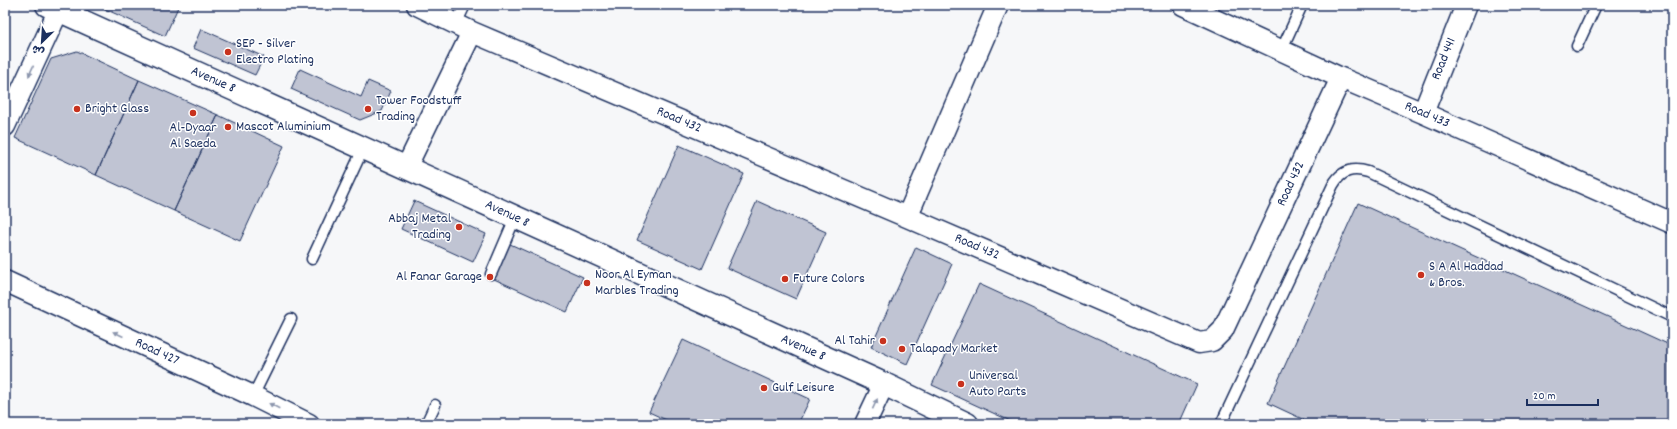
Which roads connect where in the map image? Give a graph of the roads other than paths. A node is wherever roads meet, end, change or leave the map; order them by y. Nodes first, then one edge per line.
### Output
1 (417, 5) edge
2 (465, 5) edge
3 (998, 5) edge
4 (1183, 5) edge
5 (1302, 5) edge
6 (1596, 5) edge
7 (1463, 6) edge
8 (56, 7) edge
9 (459, 21) edge
10 (1577, 46) dead end
11 (1282, 51) junction
12 (1341, 78) junction
13 (1423, 113) junction
14 (5, 126) edge
15 (363, 148) junction
16 (406, 168) junction
17 (907, 217) junction
18 (515, 218) junction
19 (1672, 223) edge
20 (312, 259) dead end
21 (491, 274) dead end
22 (5, 281) edge
23 (1672, 317) edge
24 (291, 319) dead end
25 (884, 384) junction
26 (253, 396) junction
27 (435, 405) dead end
28 (309, 424) edge
29 (426, 424) edge
30 (866, 424) edge
31 (967, 424) edge
32 (1221, 424) edge

1 - 9 street, Road 432
2 - 9 lane
3 - 17 street
4 - 11 street, Road 433
5 - 11 lane
6 - 10 lane
7 - 13 street, Road 441
8 -> 14 street
8 - 15 street, Avenue 8
9 - 16 street
9 - 17 street, Road 432
11 - 12 street, Road 433
12 - 13 street, Road 433
12 - 17 street, Road 432
13 - 19 street, Road 433
15 - 16 street, Avenue 8
15 - 20 lane
16 - 18 street, Avenue 8
18 - 21 lane
18 - 25 street, Avenue 8
26 -> 22 street, Road 427
23 - 32 lane
24 - 26 lane
30 -> 25 street
25 - 31 street, Avenue 8
28 -> 26 street, Road 427
27 - 29 lane

